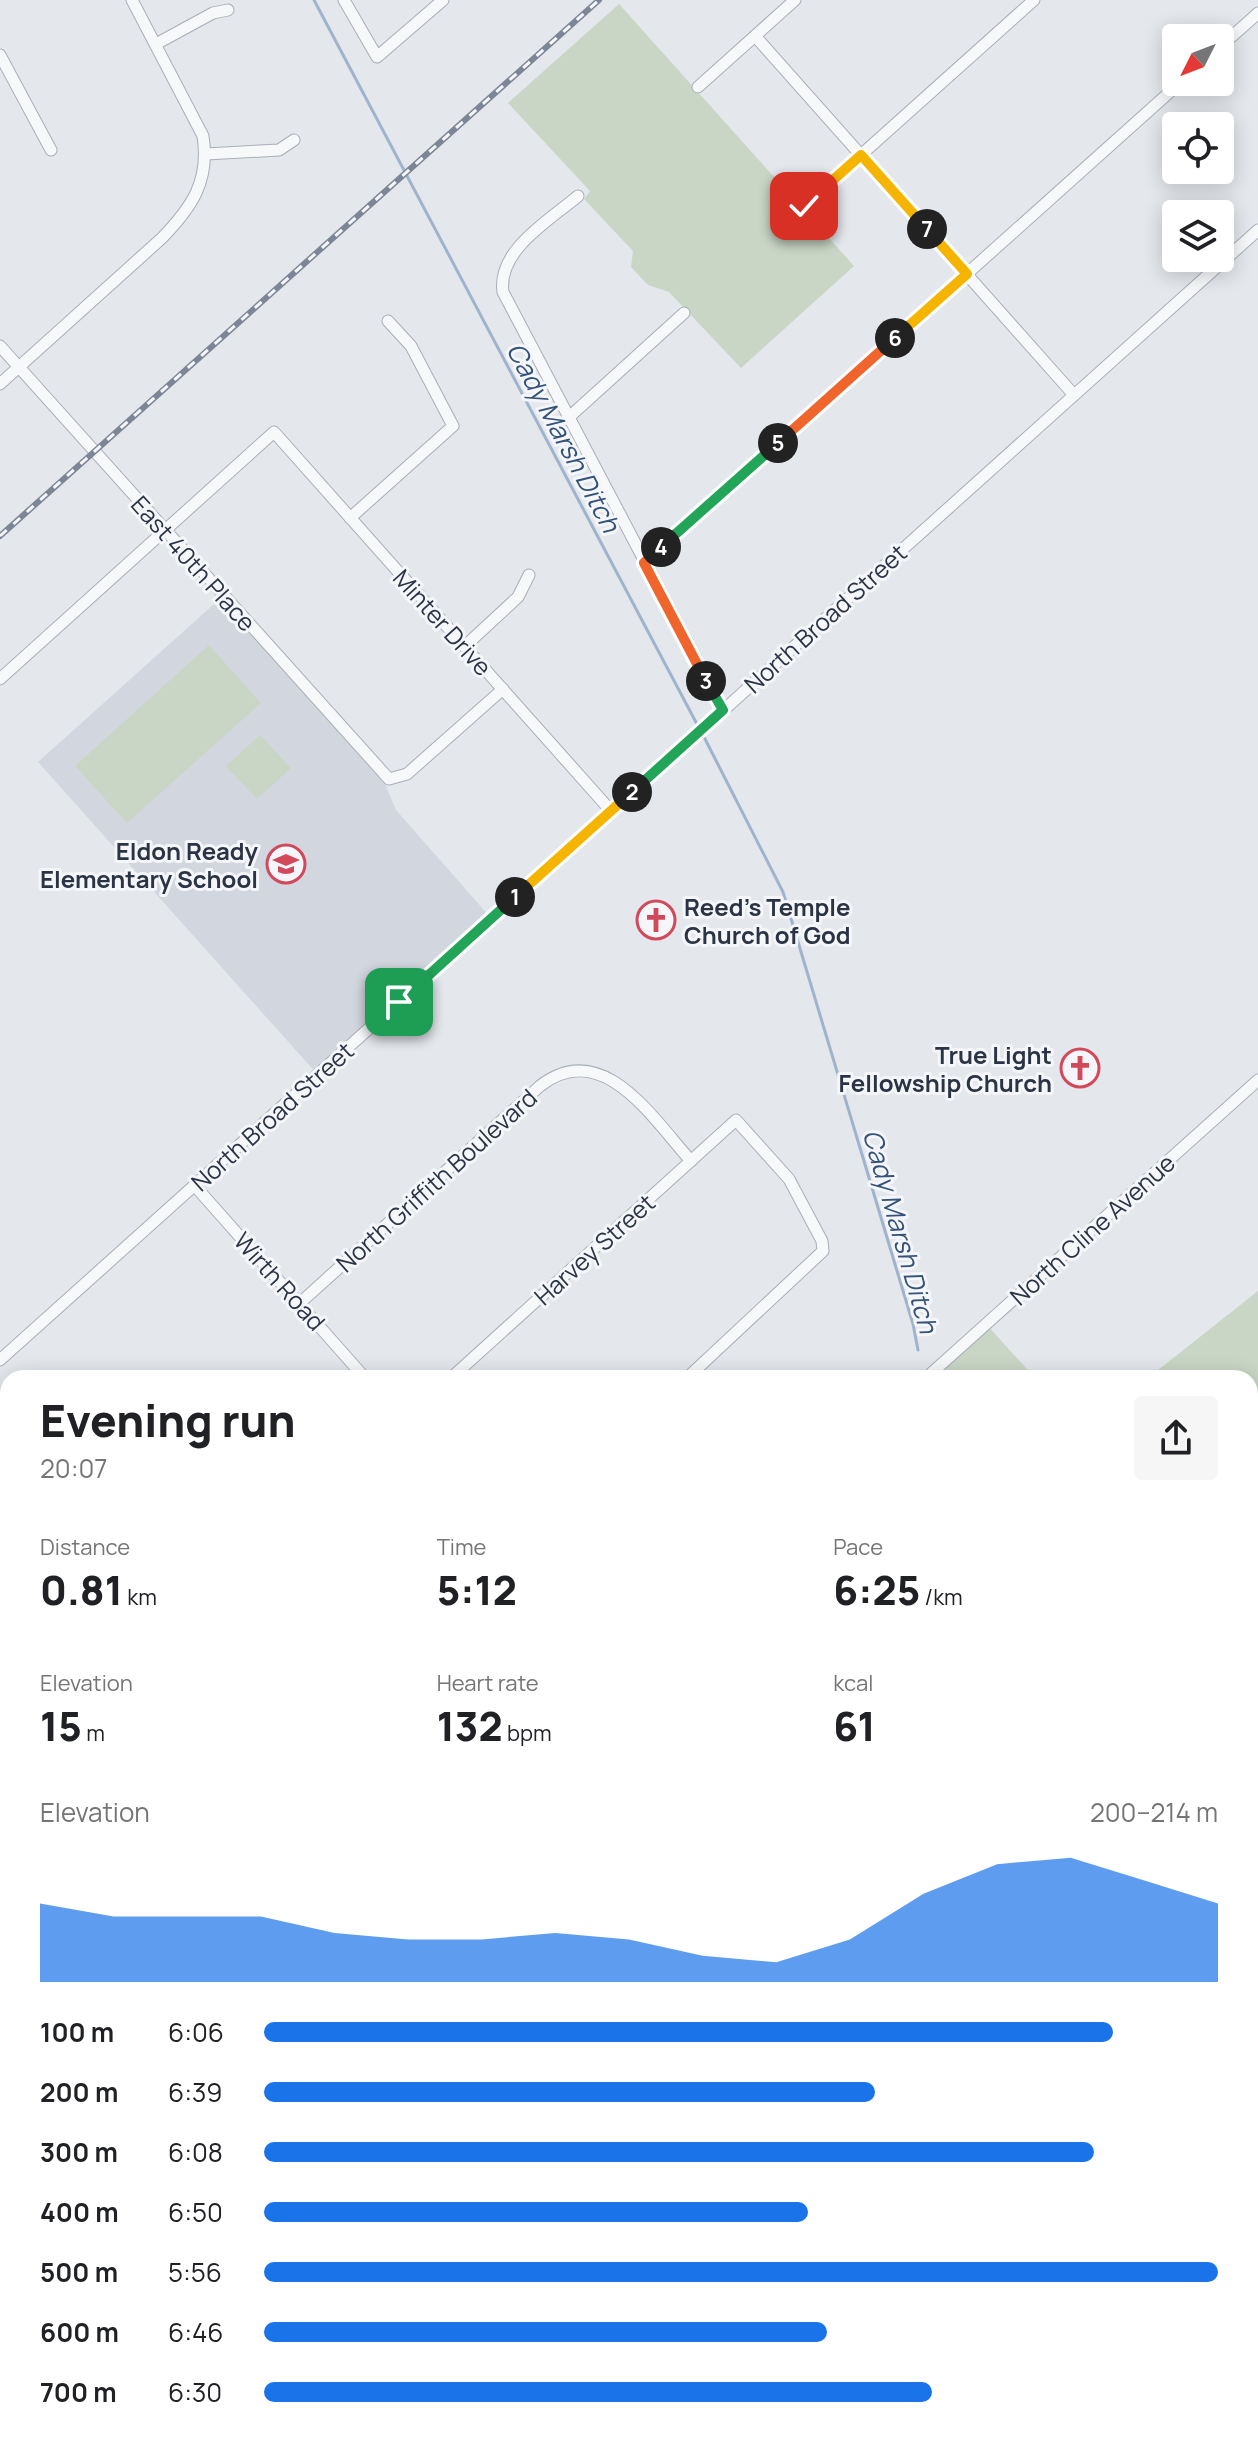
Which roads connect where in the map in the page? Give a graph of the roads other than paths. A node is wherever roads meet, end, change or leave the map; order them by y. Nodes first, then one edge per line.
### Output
1 (132, 0) edge
2 (344, 0) edge
3 (443, 0) edge
4 (795, 0) edge
5 (1034, 0) edge
6 (228, 10) dead end
7 (1258, 13) edge
8 (1234, 34) edge
9 (755, 36) junction
10 (156, 44) junction
11 (0, 55) edge
12 (698, 87) dead end
13 (1165, 96) edge
14 (294, 140) dead end
15 (51, 150) dead end
16 (206, 154) junction
17 (861, 155) junction
18 (578, 196) dead end
19 (804, 206) dead end
20 (1258, 230) edge
21 (967, 274) junction
22 (684, 313) dead end
23 (388, 321) dead end
24 (0, 346) edge
25 (19, 367) junction
26 (0, 384) edge
27 (1074, 395) junction
28 (567, 419) junction
29 (350, 518) junction
30 (165, 531) junction
31 (644, 563) junction
32 (529, 575) dead end
33 (465, 646) junction
34 (0, 679) edge
35 (503, 689) junction
36 (723, 710) junction
37 (611, 811) junction
38 (1258, 1080) edge
39 (691, 1161) junction
40 (195, 1186) junction
41 (300, 1303) junction
42 (0, 1360) edge
43 (358, 1370) edge
44 (460, 1370) edge
45 (696, 1370) edge
46 (935, 1370) edge

1 - 10 street
2 - 3 street
4 - 9 street
5 - 17 street
6 - 10 street
7 - 8 street
9 - 12 street
9 - 17 street
10 - 16 street
11 - 15 street
13 - 21 street
14 - 16 street
16 - 25 street
17 - 19 street
17 - 21 street
18 - 28 street
20 - 27 street, North Broad Street
21 - 27 street
21 - 31 street
22 - 28 street
23 - 29 street
24 - 25 street, East 40th Place
25 - 26 street
25 - 30 street, East 40th Place
27 - 36 street, North Broad Street
28 - 31 street
29 - 30 street, Minter Drive
29 - 33 street, Minter Drive
30 - 34 street
30 - 35 street, East 40th Place
31 - 36 street
32 - 33 street
33 - 35 street, Minter Drive
35 - 37 street, Minter Drive
36 - 37 street, North Broad Street
37 - 40 street, North Broad Street
38 - 46 street, North Cline Avenue
39 - 41 street, North Griffith Boulevard
39 - 44 street, Harvey Street
39 - 45 street, Harvey Street
40 - 41 street, Wirth Road
40 - 42 street, North Broad Street
41 - 43 street, Wirth Road

